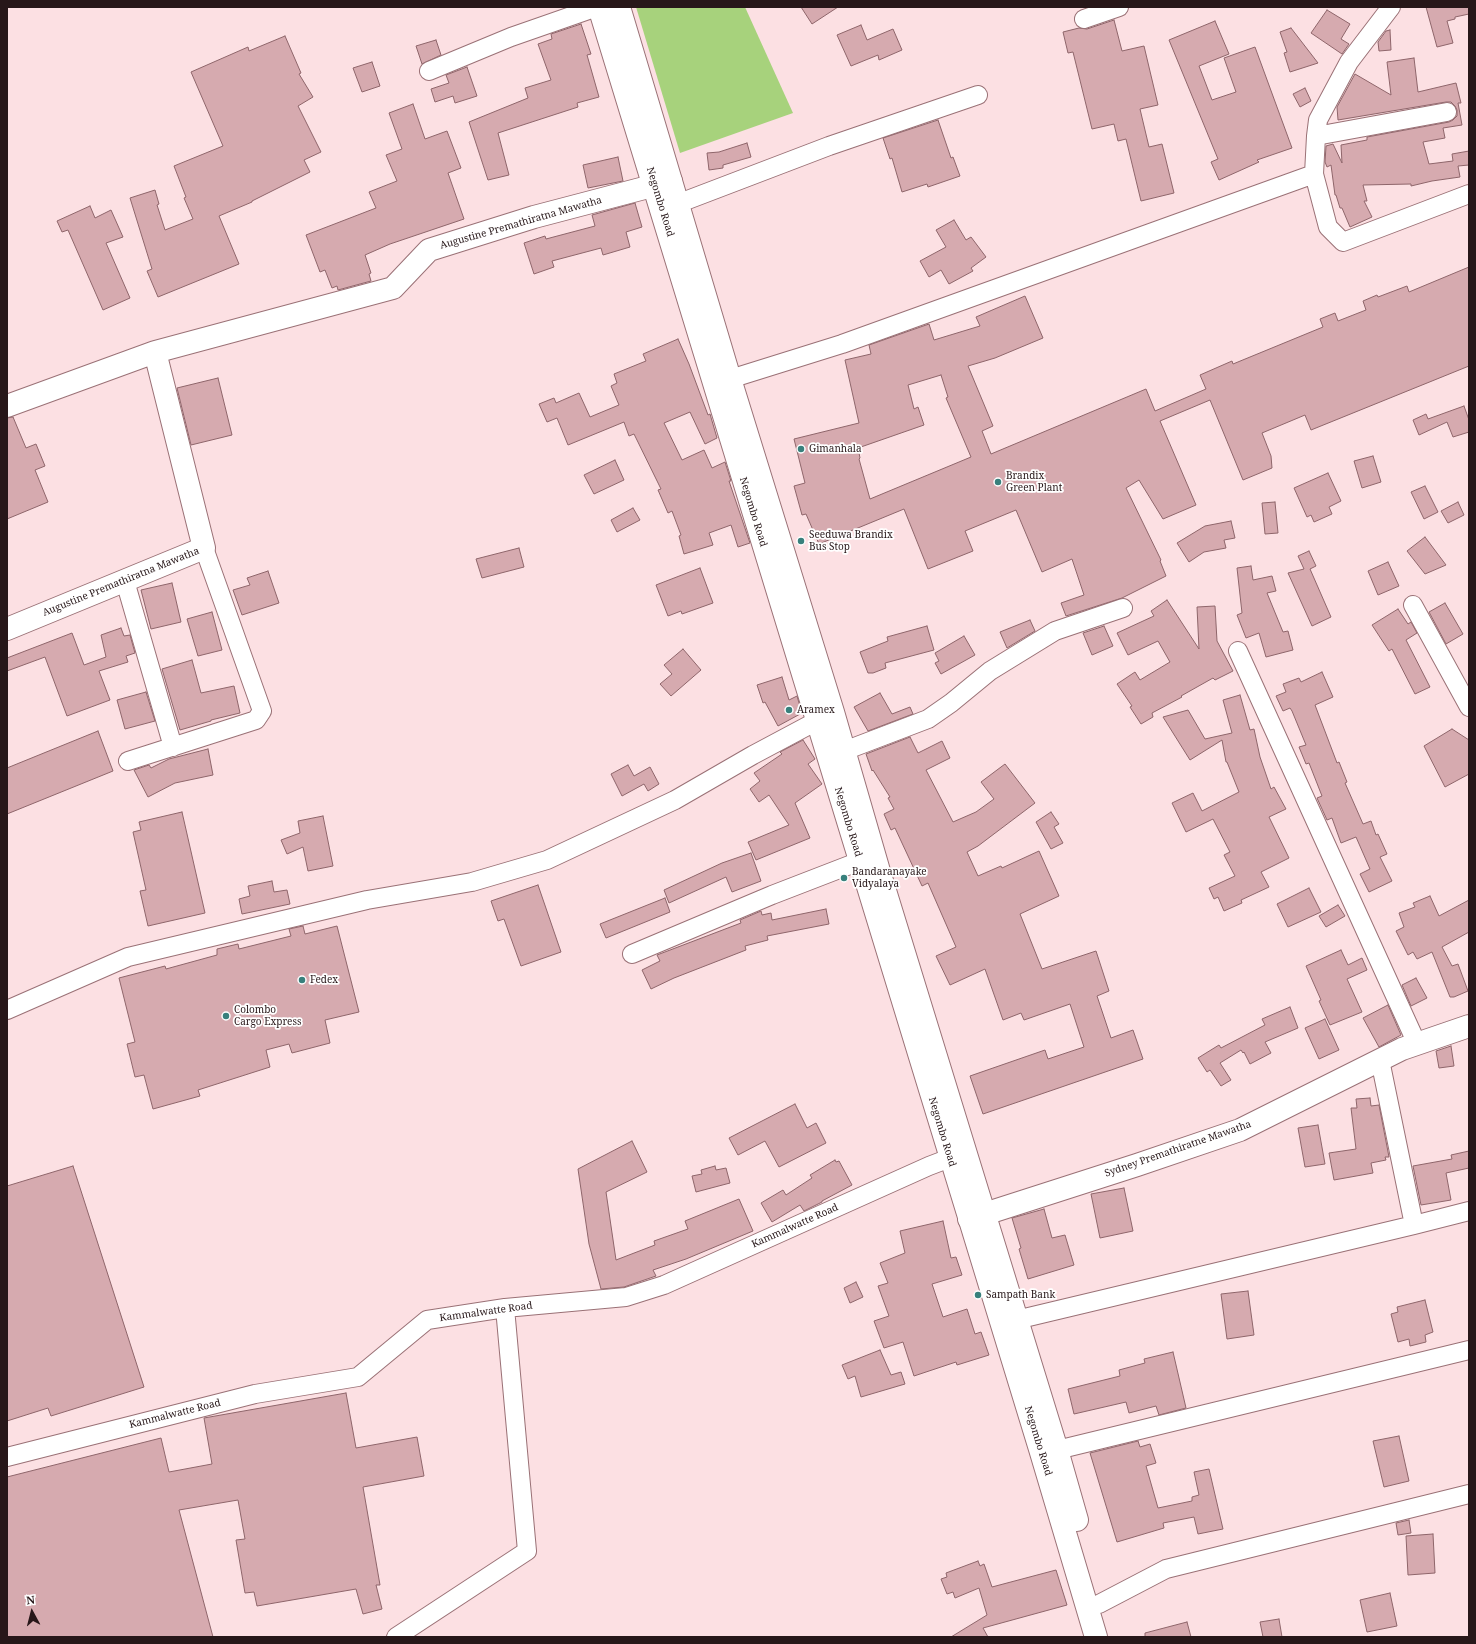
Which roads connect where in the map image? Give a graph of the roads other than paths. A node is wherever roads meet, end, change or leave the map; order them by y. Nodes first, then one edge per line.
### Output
1 (598, 7) edge
2 (619, 7) edge
3 (1119, 7) edge
4 (1391, 7) edge
5 (1084, 19) dead end
6 (429, 71) dead end
7 (978, 95) dead end
8 (1447, 112) dead end
9 (1316, 136) junction
10 (1314, 174) junction
11 (663, 183) junction
12 (1469, 194) edge
13 (678, 204) junction
14 (155, 352) junction
15 (730, 379) junction
16 (7, 406) edge
17 (204, 548) junction
18 (125, 581) junction
19 (1413, 605) dead end
20 (1123, 608) dead end
21 (7, 629) edge
22 (1238, 651) dead end
23 (1469, 707) edge
24 (825, 717) junction
25 (173, 747) junction
26 (844, 751) junction
27 (128, 761) dead end
28 (860, 861) junction
29 (632, 954) dead end
30 (7, 1010) edge
31 (1469, 1026) edge
32 (1417, 1044) junction
33 (1380, 1060) junction
34 (958, 1155) junction
35 (1469, 1211) edge
36 (977, 1216) junction
37 (1414, 1225) junction
38 (506, 1308) junction
39 (1016, 1320) junction
40 (1469, 1350) edge
41 (1057, 1450) junction
42 (7, 1458) edge
43 (1469, 1494) edge
44 (1099, 1604) junction
45 (396, 1637) edge
46 (1096, 1637) edge
47 (1110, 1637) edge

1 - 6 street
1 - 11 main road, Negombo Road
2 - 11 main road, Negombo Road
3 - 5 street
4 - 9 street
7 - 13 street
8 - 9 street
9 - 10 street
10 - 12 street
10 - 15 street
11 - 13 main road, Negombo Road
11 - 14 main road, Augustine Premathiratna Mawatha
11 - 24 main road, Negombo Road
13 - 15 main road, Negombo Road
14 - 16 main road, Augustine Premathiratna Mawatha
14 - 17 main road, Augustine Premathiratna Mawatha
15 - 24 main road, Negombo Road
17 - 18 main road, Augustine Premathiratna Mawatha
17 - 25 street
18 - 21 main road, Augustine Premathiratna Mawatha
18 - 25 street
19 - 23 street
20 - 26 street
22 - 32 street
24 - 26 main road, Negombo Road
24 - 28 main road, Negombo Road
24 - 30 street
25 - 27 street
26 - 34 main road, Negombo Road
28 - 29 street
28 - 34 main road, Negombo Road
31 - 32 main road, Sydney Premathiratne Mawatha
32 - 33 main road, Sydney Premathiratne Mawatha
33 - 36 main road, Sydney Premathiratne Mawatha
33 - 37 street
34 - 36 main road, Negombo Road
34 - 38 street, Kammalwatte Road
35 - 37 street
36 - 39 main road, Negombo Road
36 - 46 main road, Negombo Road
37 - 39 street
38 - 42 street, Kammalwatte Road
38 - 45 street
39 - 41 main road, Negombo Road
40 - 41 street
41 - 44 main road, Negombo Road
43 - 44 street
44 - 47 main road, Negombo Road

